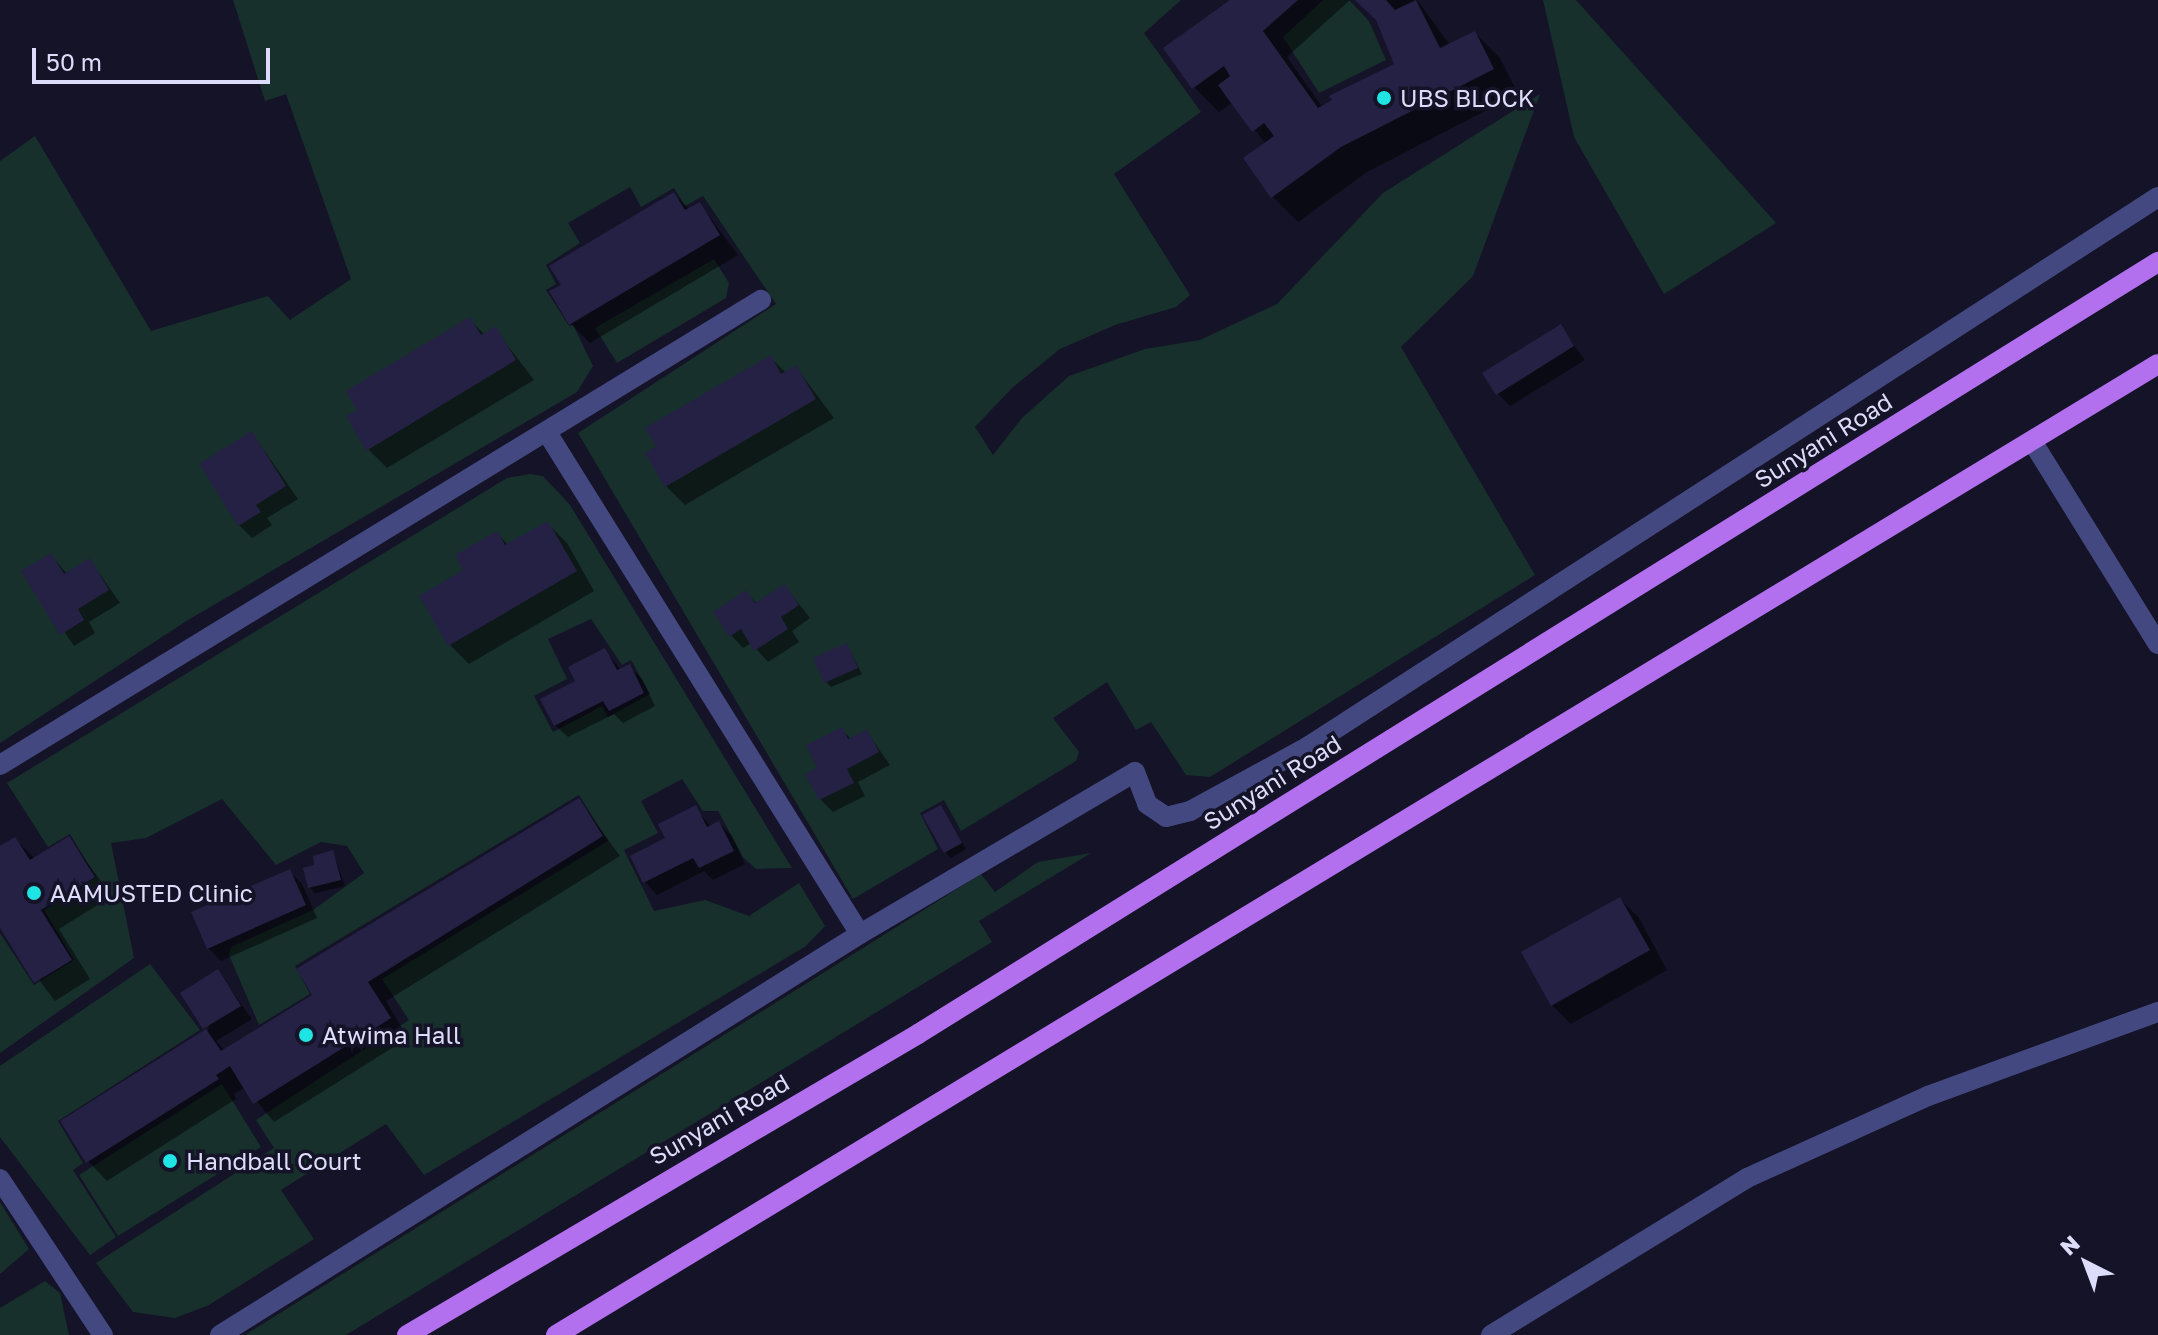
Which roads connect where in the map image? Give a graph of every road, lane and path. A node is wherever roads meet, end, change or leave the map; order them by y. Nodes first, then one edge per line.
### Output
1 (2158, 197) edge
2 (2158, 262) edge
3 (761, 300) dead end
4 (2158, 364) edge
5 (548, 434) junction
6 (2032, 441) junction
7 (2158, 644) edge
8 (0, 765) edge
9 (860, 934) junction
10 (2158, 1012) edge
11 (0, 1179) edge
12 (103, 1335) edge
13 (220, 1335) edge
14 (407, 1335) edge
15 (556, 1335) edge
16 (1491, 1335) edge

1 - 9 street
2 - 14 main road, Sunyani Road
3 - 5 street
4 - 6 main road
5 - 8 street
5 - 9 street
6 - 7 street
6 - 15 main road
9 - 13 street
10 - 16 street
11 - 12 street

